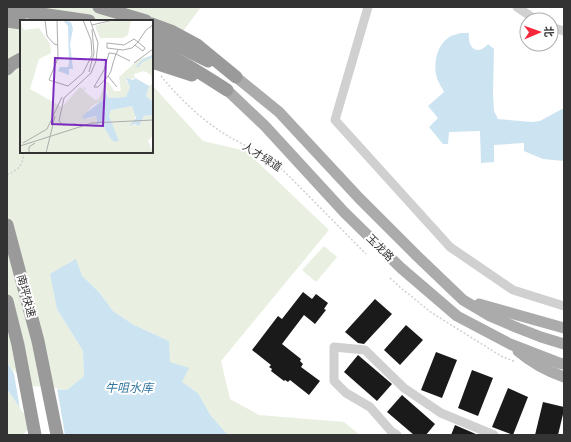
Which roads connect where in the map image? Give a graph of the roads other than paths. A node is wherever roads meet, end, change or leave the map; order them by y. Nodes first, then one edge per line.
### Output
1 (99, 7) edge
2 (368, 7) edge
3 (7, 9) edge
4 (82, 20) edge
5 (143, 20) edge
6 (7, 22) edge
7 (20, 23) edge
8 (153, 24) edge
9 (153, 35) edge
10 (153, 49) edge
11 (20, 60) edge
12 (153, 62) edge
13 (7, 70) edge
14 (236, 76) junction
15 (227, 90) junction
16 (7, 226) edge
17 (463, 300) junction
18 (7, 302) edge
19 (564, 306) edge
20 (564, 328) edge
21 (510, 344) junction
22 (564, 344) edge
23 (564, 364) edge
24 (564, 377) edge
25 (35, 435) edge
26 (57, 435) edge
27 (397, 435) edge
28 (494, 435) edge

1 - 5 highway
2 - 19 street
3 - 4 highway
6 - 7 highway
8 - 14 highway
9 - 14 highway
10 - 15 highway
11 - 13 highway
12 - 15 highway
14 - 17 main road, 玉龙路
15 - 21 main road, 玉龙路
16 - 26 highway, 南坪快速
17 - 20 main road
17 - 22 main road, 玉龙路
18 - 25 highway, 南坪快速
21 - 23 main road, 玉龙路
21 - 24 main road
27 - 28 street

